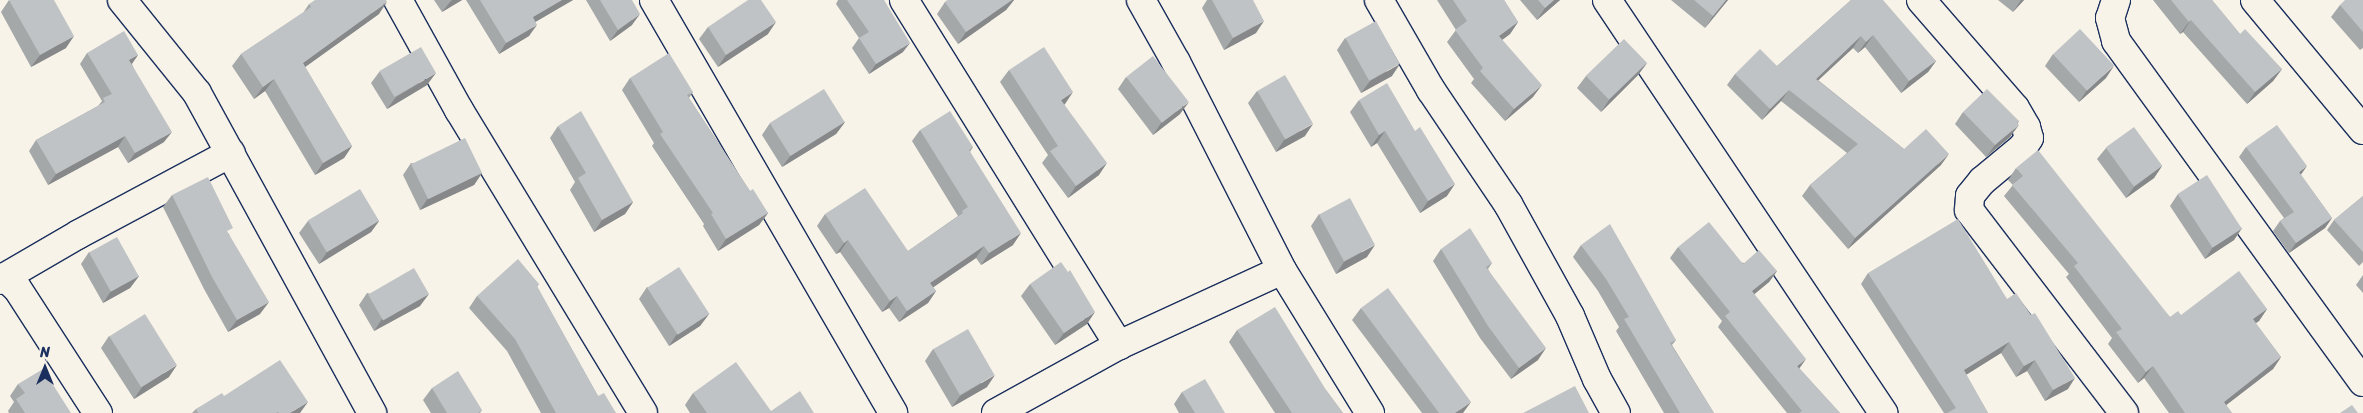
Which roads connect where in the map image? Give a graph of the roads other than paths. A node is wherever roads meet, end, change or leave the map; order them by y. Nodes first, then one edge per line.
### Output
1 (122, 0) edge
2 (398, 0) edge
3 (654, 0) edge
4 (904, 0) edge
5 (1141, 0) edge
6 (1379, 0) edge
7 (1608, 0) edge
8 (1921, 0) edge
9 (2116, 0) edge
10 (2255, 0) edge
11 (2363, 130) edge
12 (231, 154) junction
13 (1282, 270) junction
14 (2, 279) edge
15 (1119, 345) junction
16 (2363, 382) edge
17 (98, 413) edge
18 (372, 413) edge
19 (643, 413) edge
20 (893, 413) edge
21 (996, 413) edge
22 (1370, 413) edge
23 (1616, 413) edge
24 (1883, 413) edge
25 (2124, 413) edge

1 - 12 street
2 - 19 street
3 - 20 street
4 - 15 street
5 - 13 street
6 - 23 street
7 - 24 street
8 - 25 street
9 - 16 street
10 - 11 street
12 - 14 street
12 - 18 street
13 - 15 street
13 - 22 street
14 - 17 street
15 - 21 street

